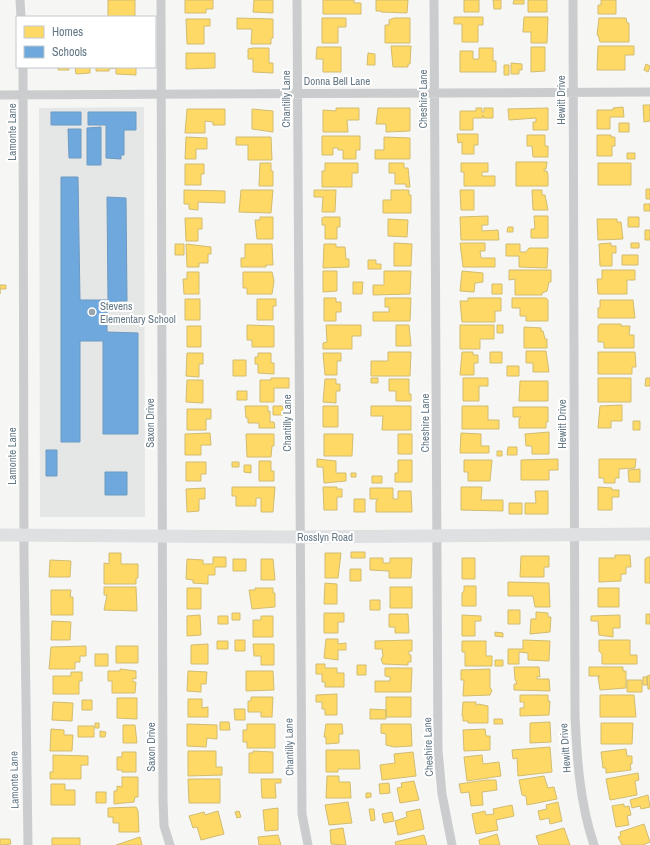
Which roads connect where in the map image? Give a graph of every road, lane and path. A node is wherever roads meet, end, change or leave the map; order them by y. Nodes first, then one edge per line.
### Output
1 (20, 0) edge
2 (161, 0) edge
3 (297, 0) edge
4 (434, 0) edge
5 (572, 0) edge
6 (21, 16) edge
7 (23, 68) edge
8 (573, 92) junction
9 (650, 92) edge
10 (435, 93) junction
11 (24, 94) junction
12 (161, 94) junction
13 (298, 94) junction
14 (0, 95) edge
15 (650, 534) edge
16 (0, 535) edge
17 (24, 535) junction
18 (163, 535) junction
19 (437, 536) junction
20 (574, 536) junction
21 (300, 537) junction
22 (28, 845) edge
23 (170, 845) edge
24 (308, 845) edge
25 (452, 845) edge
26 (594, 845) edge

1 - 6 street
2 - 12 street, Saxon Drive
3 - 13 street, Chantilly Lane
4 - 10 street, Cheshire Lane
5 - 8 street, Hewitt Drive
7 - 11 street, Lamonte Lane
8 - 9 street, Donna Bell Lane
8 - 10 street, Donna Bell Lane
8 - 20 street, Hewitt Drive
10 - 13 street, Donna Bell Lane
10 - 19 street, Cheshire Lane
11 - 12 street, Donna Bell Lane
11 - 14 street, Donna Bell Lane
11 - 17 street, Lamonte Lane
12 - 13 street, Donna Bell Lane
12 - 18 street, Saxon Drive
13 - 21 street, Chantilly Lane
15 - 20 street, Rosslyn Road
16 - 17 street, Rosslyn Road
17 - 18 street, Rosslyn Road
17 - 22 street, Lamonte Lane
18 - 21 street, Rosslyn Road
18 - 23 street, Saxon Drive
19 - 20 street, Rosslyn Road
19 - 21 street, Rosslyn Road
19 - 25 street, Cheshire Lane
20 - 26 street, Hewitt Drive
21 - 24 street, Chantilly Lane

